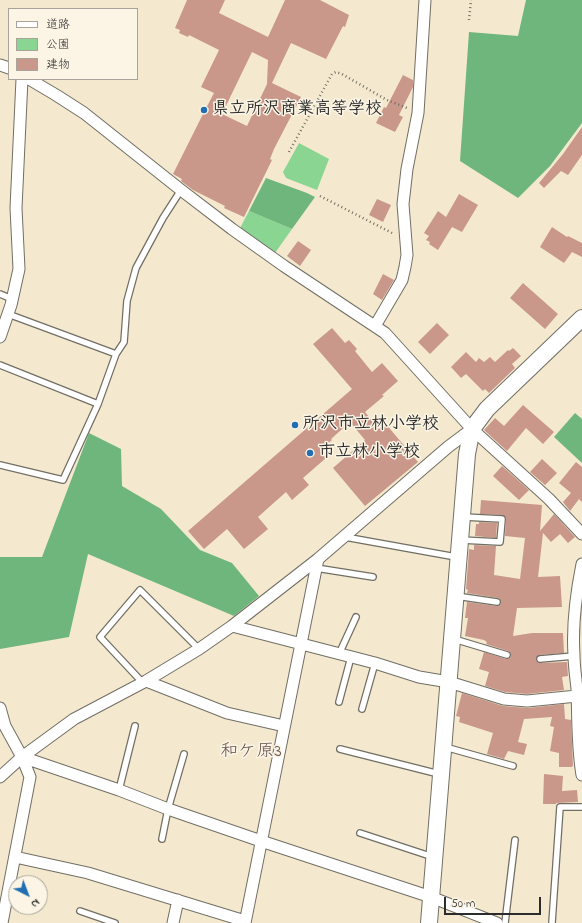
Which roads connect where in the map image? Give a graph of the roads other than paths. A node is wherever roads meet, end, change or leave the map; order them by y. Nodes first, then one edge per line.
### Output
1 (425, 0) edge
2 (22, 80) edge
3 (31, 80) edge
4 (181, 190) junction
5 (0, 294) edge
6 (12, 299) junction
7 (8, 314) junction
8 (582, 318) edge
9 (375, 326) junction
10 (0, 337) edge
11 (116, 354) junction
12 (0, 365) edge
13 (98, 404) junction
14 (472, 429) junction
15 (0, 465) edge
16 (462, 517) junction
17 (582, 534) edge
18 (342, 537) junction
19 (460, 540) junction
20 (459, 557) junction
21 (317, 563) junction
22 (582, 564) edge
23 (373, 576) dead end
24 (456, 596) junction
25 (498, 602) dead end
26 (356, 616) dead end
27 (232, 626) junction
28 (452, 638) junction
29 (300, 644) junction
30 (199, 649) junction
31 (339, 654) junction
32 (507, 655) dead end
33 (574, 656) junction
34 (351, 657) junction
35 (540, 659) dead end
36 (375, 663) junction
37 (579, 670) edge
38 (145, 682) junction
39 (449, 682) junction
40 (577, 696) junction
41 (338, 702) dead end
42 (0, 708) edge
43 (362, 709) dead end
44 (579, 717) edge
45 (135, 726) dead end
46 (284, 726) junction
47 (444, 747) junction
48 (340, 749) dead end
49 (184, 754) dead end
50 (22, 757) junction
51 (581, 763) edge
52 (513, 766) dead end
53 (441, 775) junction
54 (582, 775) edge
55 (0, 777) edge
56 (119, 790) junction
57 (582, 806) edge
58 (168, 809) junction
59 (360, 833) dead end
60 (162, 839) dead end
61 (515, 840) dead end
62 (261, 841) junction
63 (15, 857) junction
64 (435, 858) junction
65 (431, 897) junction
66 (178, 900) junction
67 (80, 911) dead end
68 (245, 922) edge
69 (2, 923) edge
70 (115, 923) edge
71 (173, 923) edge
72 (429, 923) edge
73 (497, 923) edge
74 (505, 923) edge
75 (552, 923) edge

1 - 9 street
2 - 6 street
3 - 4 street
4 - 9 street
4 - 11 lane
5 - 6 lane
6 - 7 street
7 - 10 street
7 - 11 lane
8 - 14 street
9 - 14 street
11 - 13 lane
12 - 13 lane
13 - 15 lane
14 - 16 street
14 - 17 street
14 - 18 street
16 - 19 street
16 - 19 lane
18 - 20 lane
18 - 21 street
19 - 20 street
20 - 24 street
21 - 23 lane
21 - 27 street
21 - 29 street
22 - 33 street
24 - 25 lane
24 - 28 street
26 - 31 lane
27 - 29 street
27 - 30 street
28 - 32 lane
28 - 39 street
29 - 31 street
29 - 46 street
30 - 38 street
30 - 38 lane
31 - 34 street
33 - 35 lane
33 - 37 street
34 - 36 street
34 - 41 lane
36 - 39 street
36 - 43 lane
37 - 40 street
38 - 46 street
38 - 50 street
39 - 40 street
39 - 47 street
40 - 44 street
42 - 50 street
44 - 51 street
45 - 56 lane
46 - 62 street
47 - 52 lane
47 - 53 street
48 - 53 lane
49 - 58 lane
50 - 55 street
50 - 56 street
50 - 63 street
51 - 54 street
53 - 64 street
56 - 58 street
57 - 75 lane
58 - 60 lane
58 - 62 street
59 - 64 lane
61 - 74 lane
62 - 65 street
62 - 68 street
63 - 66 street
63 - 69 street
64 - 65 street
65 - 72 street
65 - 73 street
66 - 68 street
66 - 71 street
67 - 70 lane

